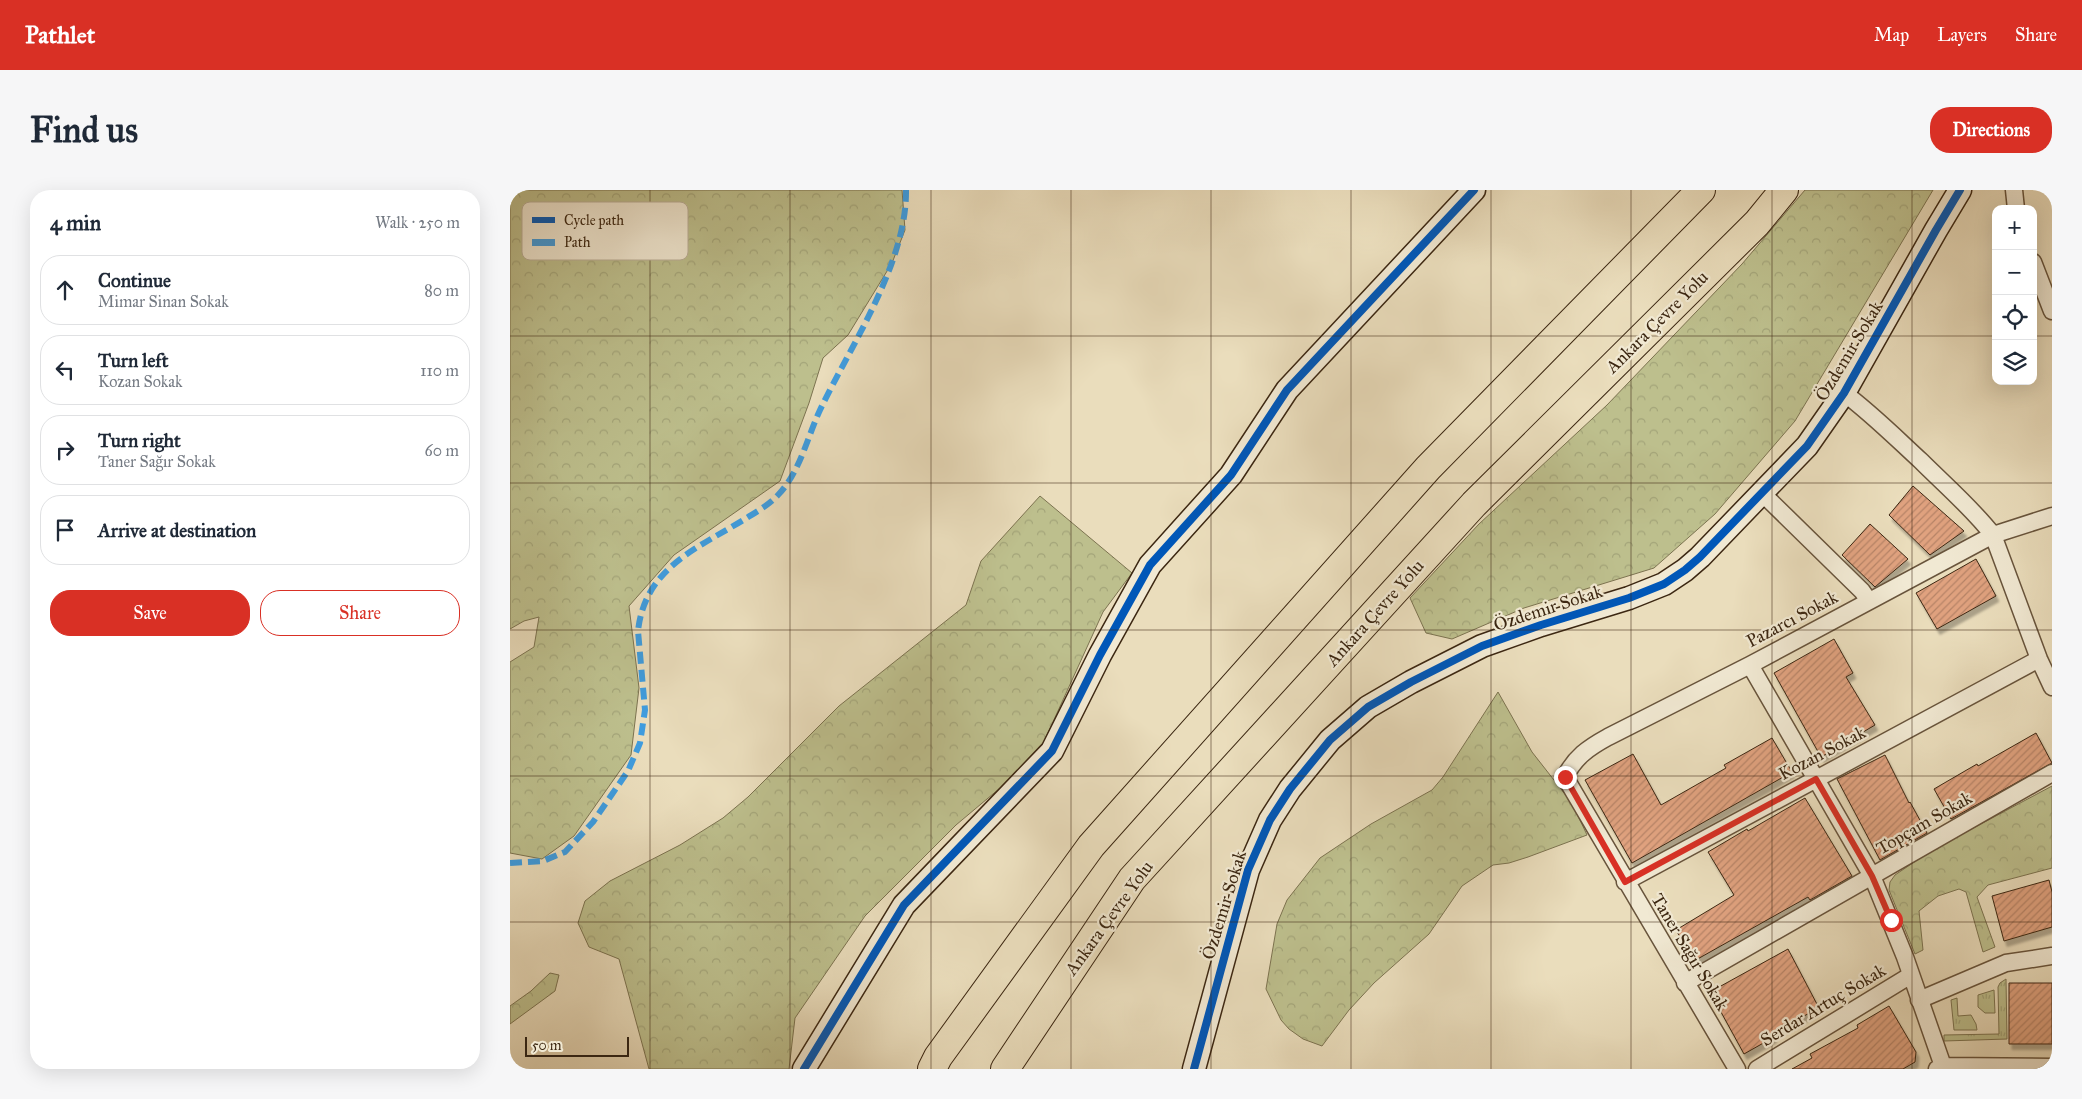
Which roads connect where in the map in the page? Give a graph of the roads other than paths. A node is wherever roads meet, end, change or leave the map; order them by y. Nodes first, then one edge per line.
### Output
1 (1474, 190) edge
2 (1701, 190) edge
3 (1784, 190) edge
4 (1960, 190) edge
5 (2014, 190) edge
6 (2016, 205) edge
7 (2037, 272) edge
8 (2052, 311) edge
9 (1844, 393) junction
10 (1763, 494) junction
11 (2052, 516) edge
12 (1993, 535) junction
13 (1869, 601) junction
14 (2039, 659) junction
15 (1750, 665) junction
16 (2052, 687) edge
17 (2052, 773) edge
18 (1565, 777) joint
19 (1816, 779) junction
20 (1872, 876) junction
21 (1625, 882) junction
22 (2052, 956) edge
23 (1911, 975) junction
24 (1685, 983) junction
25 (1919, 1000) junction
26 (2052, 1067) edge
27 (1941, 1068) edge
28 (804, 1069) edge
29 (932, 1069) edge
30 (1005, 1069) edge
31 (1194, 1069) edge
32 (1736, 1069) edge
33 (1757, 1069) edge

1 - 28 street
2 - 29 highway
3 - 30 highway, Ankara Çevre Yolu
4 - 9 street, Özdemir Sokak
5 - 6 street
7 - 8 street
9 - 10 street, Özdemir Sokak
9 - 12 street
10 - 13 street
10 - 31 street, Özdemir Sokak
11 - 12 street, Pazarcı Sokak
12 - 13 street, Pazarcı Sokak
12 - 14 street
13 - 15 street, Pazarcı Sokak
14 - 16 street
14 - 19 street, Kozan Sokak
15 - 18 street, Pazarcı Sokak
15 - 19 street
17 - 20 street, Topçam Sokak
18 - 21 street, Taner Sağır Sokak
19 - 20 street
19 - 21 street, Kozan Sokak
20 - 23 street
20 - 24 street, Topçam Sokak
21 - 24 street, Taner Sağır Sokak
22 - 25 street
23 - 25 street
23 - 33 street, Serdar Artuç Sokak
24 - 32 street, Taner Sağır Sokak
25 - 27 street
26 - 27 street

